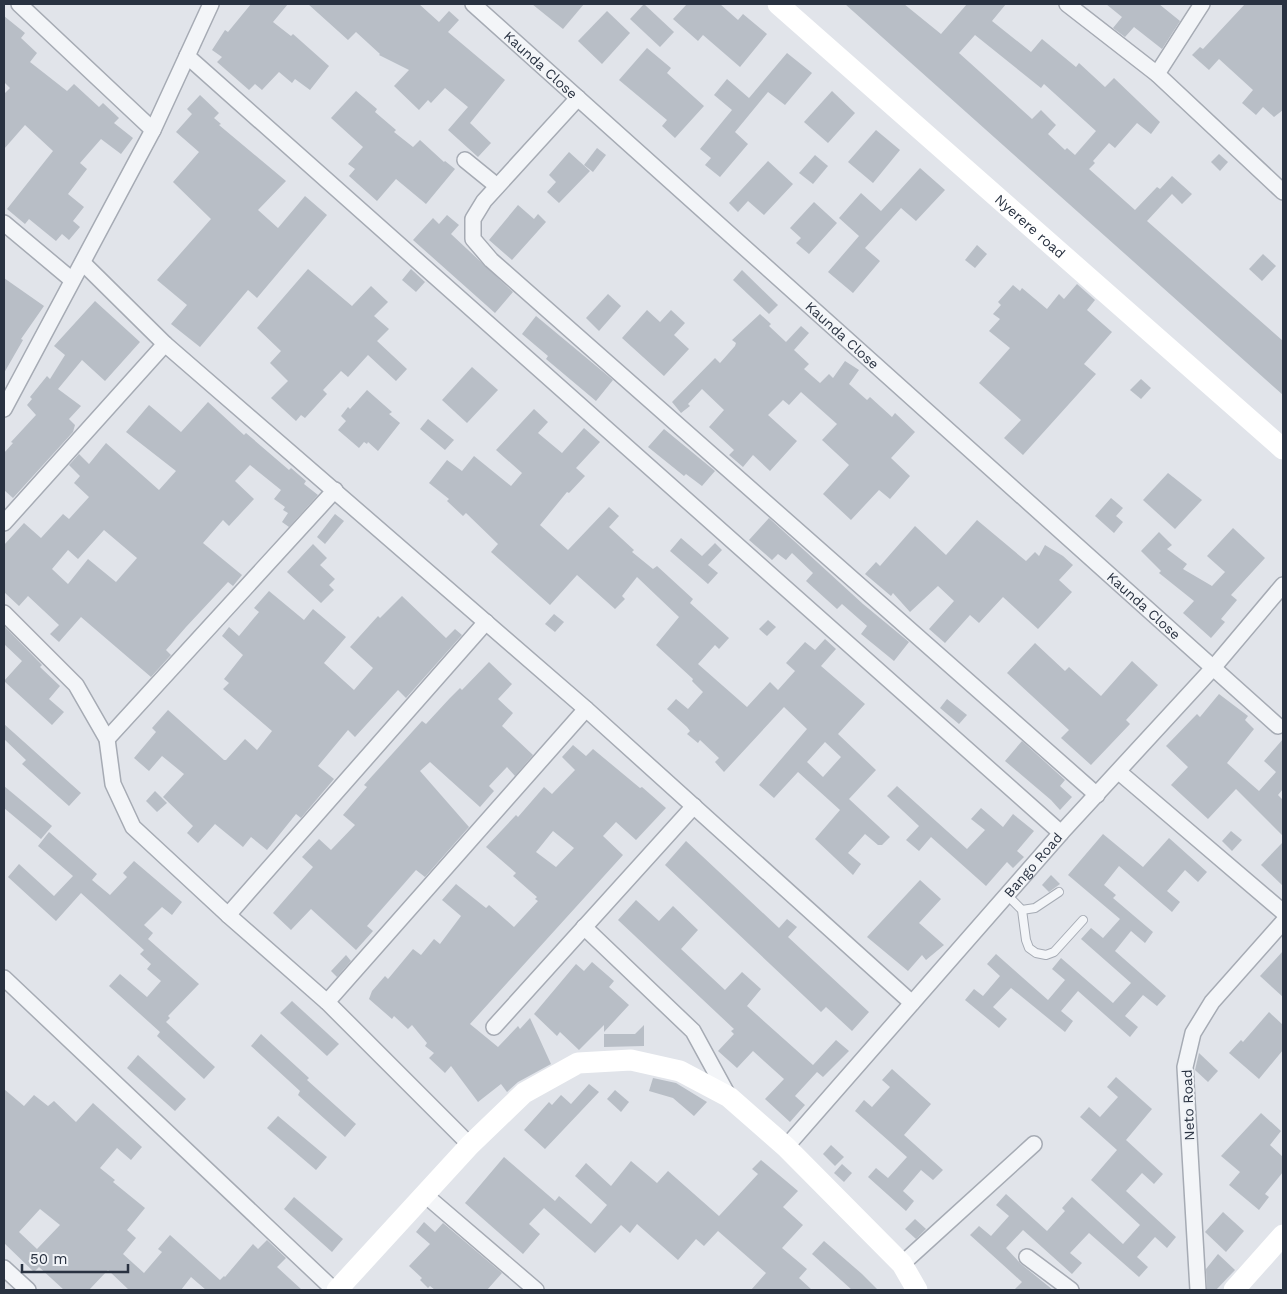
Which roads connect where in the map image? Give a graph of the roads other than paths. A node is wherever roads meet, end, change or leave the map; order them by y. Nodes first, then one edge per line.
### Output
1 (19, 4) edge
2 (212, 4) edge
3 (473, 4) edge
4 (778, 4) edge
5 (1067, 4) edge
6 (1202, 4) edge
7 (187, 56) junction
8 (1157, 74) junction
9 (578, 98) junction
10 (153, 130) junction
11 (465, 160) dead end
12 (497, 186) junction
13 (1283, 192) edge
14 (4, 223) edge
15 (83, 263) junction
16 (72, 280) junction
17 (165, 344) junction
18 (4, 409) edge
19 (1283, 449) edge
20 (335, 490) junction
21 (4, 524) edge
22 (1283, 585) edge
23 (4, 613) edge
24 (486, 622) junction
25 (1213, 668) junction
26 (586, 709) junction
27 (1278, 726) dead end
28 (107, 739) junction
29 (1118, 772) junction
30 (1097, 795) junction
31 (694, 806) junction
32 (1061, 834) junction
33 (1059, 892) dead end
34 (1006, 895) junction
35 (1022, 910) junction
36 (1283, 912) edge
37 (228, 916) junction
38 (1083, 920) dead end
39 (1283, 922) edge
40 (584, 928) junction
41 (4, 978) edge
42 (327, 1002) junction
43 (912, 1003) junction
44 (494, 1027) dead end
45 (729, 1097) junction
46 (1034, 1144) dead end
47 (470, 1145) junction
48 (786, 1147) junction
49 (424, 1194) junction
50 (1283, 1235) edge
51 (1027, 1257) dead end
52 (902, 1264) junction
53 (4, 1268) edge
54 (28, 1290) edge
55 (336, 1290) edge
56 (536, 1290) edge
57 (916, 1290) edge
58 (1071, 1290) edge
59 (1198, 1290) edge
60 (1234, 1290) edge

1 - 10 street
2 - 7 street
3 - 9 street, Kaunda Close
4 - 19 street, Nyerere road
5 - 8 street
6 - 8 street
7 - 10 street
7 - 32 street
8 - 13 street
9 - 12 street
9 - 25 street, Kaunda Close
10 - 15 street
11 - 12 street
12 - 30 street
14 - 16 street
15 - 16 street
15 - 17 street
16 - 18 street
17 - 20 street
17 - 21 street
20 - 24 street
20 - 28 street
22 - 25 street, Bango Road
23 - 28 street
24 - 26 street
24 - 37 street
25 - 27 street, Kaunda Close
25 - 29 street, Bango Road
26 - 31 street
26 - 42 street
28 - 37 street
29 - 30 street, Bango Road
29 - 36 street
30 - 32 street, Bango Road
31 - 40 street
31 - 43 street
32 - 34 street, Bango Road
33 - 35 lane
34 - 35 lane
34 - 43 street, Bango Road
35 - 38 lane
37 - 42 street
39 - 59 street, Neto Road
40 - 44 street
40 - 45 street
41 - 55 street
42 - 47 street
43 - 48 street, Bango Road
45 - 47 street
45 - 48 street
46 - 52 street
47 - 49 street
48 - 52 street
49 - 55 street
49 - 56 street
50 - 60 street
51 - 58 street
52 - 57 street
53 - 54 street

